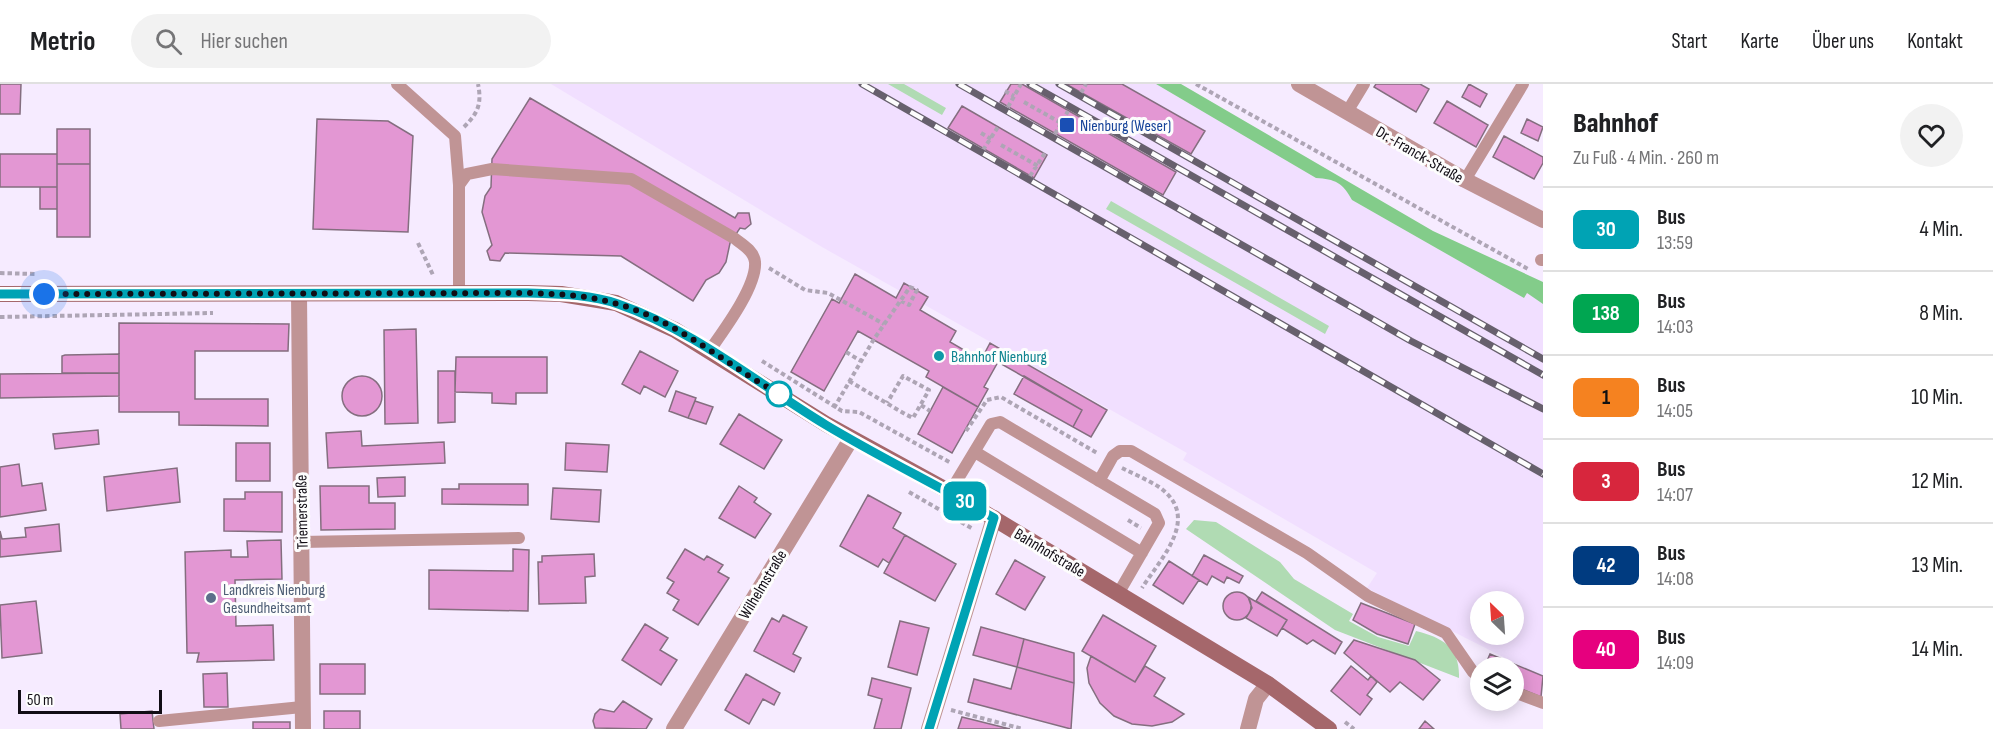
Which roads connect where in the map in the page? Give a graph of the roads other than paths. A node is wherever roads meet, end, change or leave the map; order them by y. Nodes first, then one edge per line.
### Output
1 (397, 84) edge
2 (1299, 84) edge
3 (1364, 84) edge
4 (1523, 84) edge
5 (1347, 112) junction
6 (1465, 180) junction
7 (459, 184) junction
8 (1543, 220) edge
9 (459, 293) junction
10 (0, 294) edge
11 (299, 294) junction
12 (710, 350) junction
13 (851, 439) junction
14 (975, 452) junction
15 (1099, 481) junction
16 (950, 492) junction
17 (994, 518) junction
18 (519, 538) dead end
19 (301, 542) junction
20 (1142, 553) junction
21 (1118, 594) junction
22 (1470, 668) edge
23 (1268, 684) junction
24 (1524, 696) edge
25 (1543, 703) edge
26 (302, 707) junction
27 (159, 721) dead end
28 (303, 729) edge
29 (674, 729) edge
30 (929, 729) edge
31 (1248, 729) edge
32 (1329, 729) edge

1 - 7 lane
2 - 5 street, Dr.-Franck-Straße
3 - 5 lane
4 - 6 lane
5 - 6 street, Dr.-Franck-Straße
6 - 8 street, Dr.-Franck-Straße
7 - 9 lane
7 - 12 lane
9 - 11 main road, Bahnhofstraße
9 - 12 main road, Bahnhofstraße
10 - 11 main road, Bahnhofstraße
11 - 19 street, Triemerstraße
12 - 13 main road, Bahnhofstraße
13 - 16 main road, Bahnhofstraße
13 - 29 street, Wilhelmstraße
14 - 15 lane
14 - 16 lane
14 - 20 lane
15 - 20 lane
15 - 22 lane
16 - 17 main road, Bahnhofstraße
17 - 21 main road, Bahnhofstraße
17 - 30 street
18 - 19 lane
19 - 26 street, Triemerstraße
20 - 21 lane
21 - 23 main road, Bahnhofstraße
23 - 31 street
23 - 32 main road, Bahnhofstraße
24 - 25 lane
26 - 27 lane
26 - 28 street, Triemerstraße

